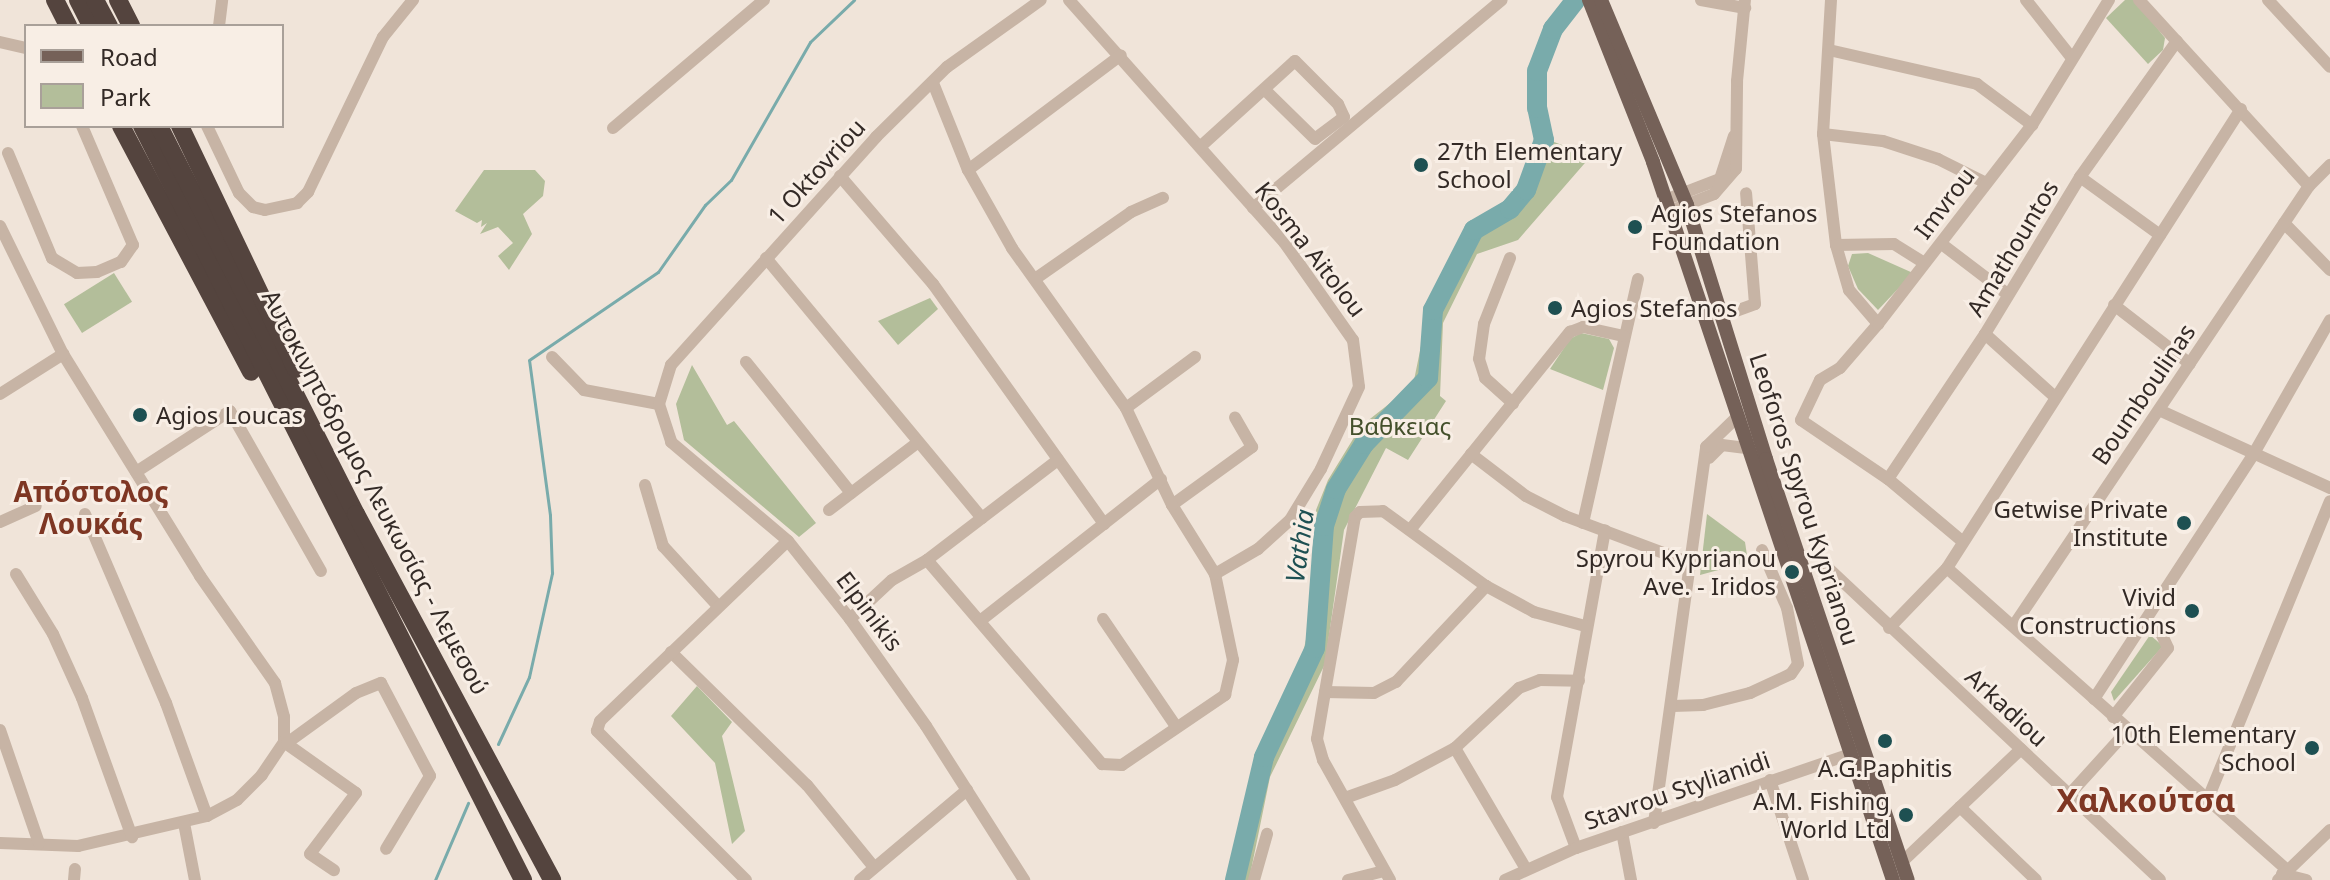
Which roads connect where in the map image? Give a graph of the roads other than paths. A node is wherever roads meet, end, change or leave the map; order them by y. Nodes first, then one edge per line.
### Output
1 (55, 0) edge
2 (78, 0) edge
3 (95, 0) edge
4 (118, 0) edge
5 (222, 0) edge
6 (413, 0) edge
7 (764, 0) edge
8 (1041, 0) edge
9 (1069, 0) edge
10 (1502, 0) edge
11 (1589, 0) edge
12 (1601, 0) edge
13 (1701, 0) edge
14 (1831, 0) edge
15 (2026, 0) edge
16 (2109, 0) edge
17 (2139, 0) edge
18 (2268, 0) edge
19 (1745, 4) edge
20 (67, 24) edge
21 (90, 24) edge
22 (108, 24) edge
23 (130, 24) edge
24 (219, 24) edge
25 (2177, 41) junction
26 (0, 42) edge
27 (24, 48) edge
28 (1829, 50) junction
29 (1121, 55) junction
30 (2071, 57) junction
31 (2330, 67) edge
32 (933, 83) junction
33 (1265, 90) junction
34 (2241, 109) junction
35 (1736, 125) junction
36 (2032, 125) junction
37 (83, 128) edge
38 (122, 128) edge
39 (143, 128) edge
40 (160, 128) edge
41 (181, 128) edge
42 (208, 128) edge
43 (613, 128) dead end
44 (1823, 134) junction
45 (1200, 147) junction
46 (8, 153) dead end
47 (2330, 165) edge
48 (968, 170) junction
49 (840, 176) junction
50 (2080, 177) junction
51 (1986, 183) junction
52 (2309, 186) junction
53 (1746, 193) dead end
54 (1163, 198) dead end
55 (1685, 199) junction
56 (1668, 206) junction
57 (1253, 208) junction
58 (2284, 223) junction
59 (0, 226) edge
60 (2160, 235) junction
61 (1836, 245) junction
62 (1943, 245) junction
63 (766, 258) junction
64 (1510, 258) dead end
65 (1924, 263) junction
66 (2330, 270) edge
67 (1035, 279) junction
68 (1638, 279) dead end
69 (2006, 293) junction
70 (2114, 305) junction
71 (1722, 316) junction
72 (2330, 320) edge
73 (1878, 324) junction
74 (1985, 334) junction
75 (1624, 336) junction
76 (63, 354) junction
77 (552, 357) dead end
78 (1195, 357) dead end
79 (746, 362) dead end
80 (2190, 364) junction
81 (0, 394) edge
82 (2055, 397) junction
83 (1513, 403) junction
84 (659, 404) junction
85 (1126, 408) junction
86 (2159, 410) junction
87 (1235, 418) dead end
88 (1736, 418) junction
89 (917, 443) junction
90 (1746, 448) junction
91 (1471, 454) junction
92 (2253, 455) junction
93 (1058, 460) junction
94 (1703, 467) junction
95 (136, 472) junction
96 (1161, 479) junction
97 (1888, 479) junction
98 (645, 485) dead end
99 (2330, 488) edge
100 (851, 493) junction
101 (2330, 501) edge
102 (1172, 505) junction
103 (36, 506) dead end
104 (829, 510) dead end
105 (85, 514) dead end
106 (356, 514) junction
107 (982, 518) junction
108 (0, 522) edge
109 (1583, 523) junction
110 (339, 524) junction
111 (1104, 524) junction
112 (1410, 530) junction
113 (1605, 530) junction
114 (788, 541) junction
115 (1962, 541) junction
116 (1762, 550) dead end
117 (927, 560) junction
118 (1690, 563) junction
119 (1826, 566) dead end
120 (1947, 568) junction
121 (321, 571) dead end
122 (16, 574) dead end
123 (1215, 574) junction
124 (1486, 586) junction
125 (718, 606) junction
126 (850, 619) junction
127 (1103, 619) dead end
128 (980, 621) junction
129 (2146, 621) junction
130 (2014, 625) junction
131 (1585, 626) junction
132 (1889, 628) junction
133 (671, 652) junction
134 (1579, 681) junction
135 (1325, 692) junction
136 (2094, 699) junction
137 (1673, 706) junction
138 (2113, 717) junction
139 (1175, 725) junction
140 (0, 730) edge
141 (2127, 731) junction
142 (285, 742) junction
143 (1455, 748) junction
144 (1866, 749) junction
145 (2021, 749) junction
146 (1850, 754) junction
147 (1770, 780) junction
148 (967, 790) junction
149 (2068, 796) junction
150 (1345, 798) junction
151 (2207, 801) junction
152 (1960, 807) junction
153 (487, 809) junction
154 (207, 816) junction
155 (184, 823) junction
156 (1654, 823) junction
157 (2330, 830) edge
158 (1622, 832) junction
159 (1267, 834) dead end
160 (132, 837) junction
161 (0, 843) edge
162 (39, 843) junction
163 (1576, 848) junction
164 (386, 849) dead end
165 (1902, 862) junction
166 (873, 866) junction
167 (1526, 869) junction
168 (334, 870) dead end
169 (2286, 871) edge
170 (1022, 876) edge
171 (1387, 876) edge
172 (552, 879) edge
173 (195, 880) edge
174 (516, 880) edge
175 (523, 880) edge
176 (746, 880) edge
177 (860, 880) edge
178 (1008, 880) edge
179 (1254, 880) edge
180 (1348, 880) edge
181 (1505, 880) edge
182 (1631, 880) edge
183 (1803, 880) edge
184 (1893, 880) edge
185 (1908, 880) edge
186 (2036, 880) edge
187 (2160, 880) edge
188 (2306, 880) edge

1 - 20 highway
2 - 21 highway
3 - 22 highway
4 - 23 highway
5 - 24 street
6 - 42 street
7 - 43 street
8 - 32 street, 1 Oktovriou
9 - 29 street, Kosma Aitolou
10 - 57 street
11 - 56 main road, Leoforos Spyrou Kyprianou
12 - 55 main road, Leoforos Spyrou Kyprianou
13 - 19 street
14 - 28 street
15 - 30 street
16 - 30 street, Imvrou
17 - 25 street
18 - 31 street
19 - 35 street
25 - 34 street
25 - 50 street, Amathountos
26 - 27 street
28 - 36 street
28 - 44 street
29 - 45 street, Kosma Aitolou
29 - 48 street
30 - 36 street, Imvrou
32 - 48 street
32 - 49 street, 1 Oktovriou
33 - 33 street
33 - 45 street
34 - 52 street
34 - 60 street
35 - 55 street
35 - 55 street
36 - 51 street, Imvrou
37 - 46 street
38 - 110 highway
39 - 110 highway, Αυτοκινητόδρομος Λευκωσίας - Λεμεσού
40 - 106 highway, Αυτοκινητόδρομος Λευκωσίας - Λεμεσού
41 - 106 highway
44 - 51 street
44 - 61 street
45 - 57 street, Kosma Aitolou
47 - 52 street, Boumboulinas
48 - 67 street
49 - 63 street, 1 Oktovriou
49 - 93 street
50 - 60 street
50 - 69 street, Amathountos
51 - 62 street, Imvrou
52 - 58 street, Boumboulinas
53 - 71 street
54 - 67 street
55 - 56 street
55 - 71 main road, Leoforos Spyrou Kyprianou
56 - 88 main road, Leoforos Spyrou Kyprianou
57 - 123 street, Kosma Aitolou
58 - 66 street
58 - 80 street, Boumboulinas
59 - 76 street
60 - 70 street
61 - 65 street
61 - 73 street
62 - 65 street, Imvrou
62 - 69 street
63 - 84 street, 1 Oktovriou
63 - 89 street
64 - 83 street
65 - 73 street, Imvrou
67 - 85 street
68 - 75 street
69 - 74 street, Amathountos
70 - 80 street
70 - 82 street
71 - 144 main road, Leoforos Spyrou Kyprianou
72 - 92 street
73 - 97 street, Imvrou
74 - 82 street
74 - 97 street, Amathountos
75 - 83 street
75 - 109 street
76 - 81 street
76 - 95 street
77 - 84 street
78 - 85 street
79 - 100 street
80 - 86 street, Boumboulinas
82 - 115 street
83 - 91 street
84 - 114 street, Elpinikis
85 - 96 street
86 - 92 street
86 - 130 street, Boumboulinas
87 - 102 street
88 - 90 main road, Leoforos Spyrou Kyprianou
88 - 94 street
89 - 100 street
89 - 107 street
90 - 94 street
90 - 146 main road, Leoforos Spyrou Kyprianou
91 - 109 street
91 - 112 street
92 - 99 street
92 - 129 street
93 - 107 street
93 - 111 street
94 - 118 street
95 - 121 street
95 - 142 street
96 - 102 street
96 - 111 street
97 - 115 street
98 - 125 street
100 - 104 street
101 - 151 street
102 - 123 street
103 - 108 street
105 - 154 street
106 - 172 highway, Αυτοκινητόδρομος Λευκωσίας - Λεμεσού
107 - 117 street
109 - 113 street
110 - 153 highway, Αυτοκινητόδρομος Λευκωσίας - Λεμεσού
111 - 128 street
112 - 124 street
112 - 135 street
113 - 118 street
113 - 131 street
114 - 125 street
114 - 126 street, Elpinikis
115 - 120 street
116 - 137 street
117 - 126 street
117 - 128 street
118 - 137 street
119 - 132 street, Arkadiou
120 - 130 street
120 - 132 street
122 - 160 street
123 - 139 street
124 - 131 street
124 - 135 street
125 - 133 street
126 - 148 street, Elpinikis
127 - 139 street
128 - 139 street
129 - 136 street
129 - 138 street
130 - 136 street
131 - 134 street
132 - 145 street, Arkadiou
133 - 166 street
133 - 176 street
134 - 143 street
134 - 163 street
135 - 150 street
136 - 138 street
137 - 156 street
138 - 141 street
140 - 162 street
141 - 149 street
141 - 151 street
142 - 154 street
142 - 164 street
142 - 168 street
143 - 150 street
143 - 167 street
144 - 146 street, Stavrou Stylianidi
144 - 165 main road, Leoforos Spyrou Kyprianou
145 - 149 street, Arkadiou
145 - 152 street
146 - 147 street, Stavrou Stylianidi
146 - 184 main road, Leoforos Spyrou Kyprianou
147 - 156 street, Stavrou Stylianidi
147 - 183 street
148 - 166 street
148 - 170 street, Elpinikis
149 - 187 street, Arkadiou
150 - 171 street
151 - 169 street
152 - 165 street
152 - 186 street
153 - 174 highway
153 - 175 highway, Αυτοκινητόδρομος Λευκωσίας - Λεμεσού
154 - 155 street
155 - 160 street
155 - 173 street
156 - 158 street, Stavrou Stylianidi
157 - 169 street
158 - 163 street, Stavrou Stylianidi
158 - 182 street
159 - 179 street
160 - 162 street
161 - 162 street
163 - 167 street, Stavrou Stylianidi
165 - 185 main road, Leoforos Spyrou Kyprianou
166 - 177 street
167 - 181 street, Stavrou Stylianidi
169 - 188 street
170 - 178 street
171 - 180 street

